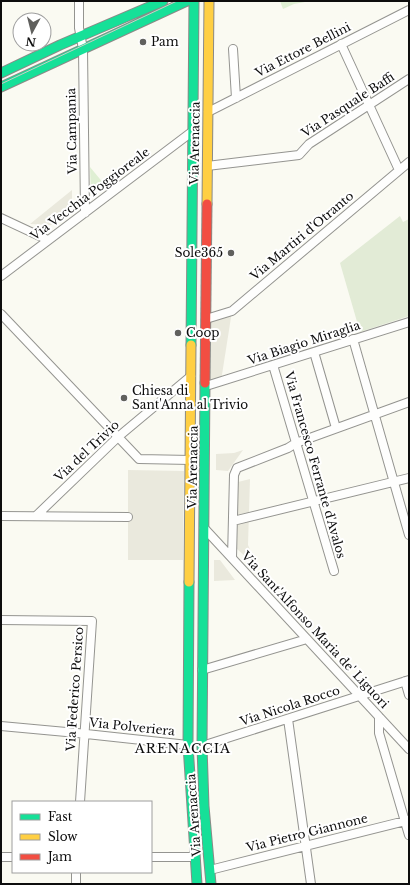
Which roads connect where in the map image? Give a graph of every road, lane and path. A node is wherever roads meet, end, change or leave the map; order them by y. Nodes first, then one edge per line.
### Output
1 (79, 1) edge
2 (163, 1) edge
3 (187, 1) edge
4 (194, 1) edge
5 (209, 1) edge
6 (408, 12) edge
7 (81, 37) junction
8 (341, 44) junction
9 (83, 49) junction
10 (233, 49) dead end
11 (1, 73) edge
12 (409, 79) edge
13 (1, 87) edge
14 (236, 98) junction
15 (369, 105) junction
16 (208, 112) junction
17 (194, 131) junction
18 (409, 162) edge
19 (207, 166) junction
20 (400, 170) junction
21 (84, 213) junction
22 (1, 218) edge
23 (48, 240) junction
24 (1, 276) edge
25 (1, 314) edge
26 (206, 319) junction
27 (409, 322) edge
28 (353, 339) junction
29 (314, 352) junction
30 (273, 365) junction
31 (191, 376) junction
32 (206, 386) junction
33 (409, 402) edge
34 (375, 414) junction
35 (336, 428) junction
36 (118, 437) junction
37 (296, 443) junction
38 (190, 460) junction
39 (409, 478) edge
40 (394, 482) junction
41 (314, 502) junction
42 (37, 515) junction
43 (1, 516) edge
44 (126, 516) dead end
45 (233, 521) junction
46 (204, 528) junction
47 (409, 535) edge
48 (232, 539) junction
49 (218, 544) junction
50 (232, 558) junction
51 (334, 571) dead end
52 (1, 620) edge
53 (307, 639) junction
54 (202, 670) junction
55 (407, 681) edge
56 (409, 695) edge
57 (360, 696) junction
58 (379, 716) junction
59 (288, 719) junction
60 (1, 726) edge
61 (84, 734) junction
62 (188, 745) junction
63 (202, 746) junction
64 (409, 749) edge
65 (80, 801) edge
66 (407, 820) edge
67 (409, 835) edge
68 (306, 846) junction
69 (195, 856) junction
70 (12, 857) edge
71 (152, 857) edge
72 (1, 858) edge
73 (210, 870) junction
74 (76, 873) edge
75 (76, 884) edge
76 (198, 884) edge
77 (211, 884) edge
78 (312, 884) edge

1 - 7 street, Via Campania
2 - 7 main road
3 - 9 main road
4 - 17 main road, Via Arenaccia
5 - 16 main road, Via Arenaccia
6 - 8 street, Via Ettore Bellini
7 - 9 street, Via Campania
7 - 11 main road
8 - 14 street, Via Ettore Bellini
8 - 15 street
9 - 13 main road
9 - 21 street, Via Campania
10 - 14 street
12 - 15 street, Via Pasquale Baffi
14 - 16 street, Via Ettore Bellini
15 - 19 street, Via Pasquale Baffi
15 - 20 street
16 - 19 main road, Via Arenaccia
17 - 21 street, Via Vecchia Poggioreale
17 - 31 main road, Via Arenaccia
18 - 20 street, Via Martiri d'Otranto
19 - 26 main road, Via Arenaccia
20 - 26 street, Via Martiri d'Otranto
21 - 23 street, Via Vecchia Poggioreale
22 - 23 street
23 - 24 street, Via Vecchia Poggioreale
25 - 36 street
26 - 32 main road, Via Arenaccia
27 - 28 street, Via Biagio Miraglia
28 - 29 street, Via Biagio Miraglia
28 - 34 street
29 - 30 street, Via Biagio Miraglia
29 - 35 street
30 - 32 street, Via Biagio Miraglia
30 - 37 street, Via Francesco Ferrante d'Avalos
31 - 36 street, Via del Trivio
31 - 38 main road, Via Arenaccia
32 - 46 main road, Via Arenaccia
33 - 34 street
34 - 35 street
34 - 40 street
35 - 37 street
36 - 38 street
36 - 42 street, Via del Trivio
37 - 41 street, Via Francesco Ferrante d'Avalos
37 - 45 street
38 - 62 main road, Via Arenaccia
39 - 40 street
40 - 41 street
40 - 47 street
41 - 45 street
41 - 51 street, Via Francesco Ferrante d'Avalos
42 - 43 street
42 - 44 street
45 - 48 street
46 - 49 street, Via Sant'Alfonso Maria de' Liguori
46 - 54 main road, Via Arenaccia
48 - 49 street
48 - 50 street
49 - 50 street, Via Sant'Alfonso Maria de' Liguori
50 - 53 street, Via Sant'Alfonso Maria de' Liguori
52 - 61 street, Via Federico Persico
53 - 54 street
53 - 57 street, Via Sant'Alfonso Maria de' Liguori
54 - 63 main road, Via Arenaccia
55 - 56 street
55 - 57 street, Via Nicola Rocco
57 - 58 street, Via Sant'Alfonso Maria de' Liguori
57 - 59 street, Via Nicola Rocco
58 - 64 street, Via Sant'Alfonso Maria de' Liguori
58 - 66 street
59 - 63 street, Via Nicola Rocco
59 - 68 street
60 - 61 street, Via Polveriera
61 - 62 street, Via Polveriera
61 - 65 street, Via Federico Persico
62 - 69 main road, Via Arenaccia
63 - 73 main road, Via Arenaccia
66 - 67 street
66 - 68 street, Via Pietro Giannone
68 - 73 street, Via Pietro Giannone
68 - 78 street
69 - 71 street
69 - 76 main road, Via Arenaccia
70 - 72 street
73 - 77 main road, Via Arenaccia
74 - 75 street

